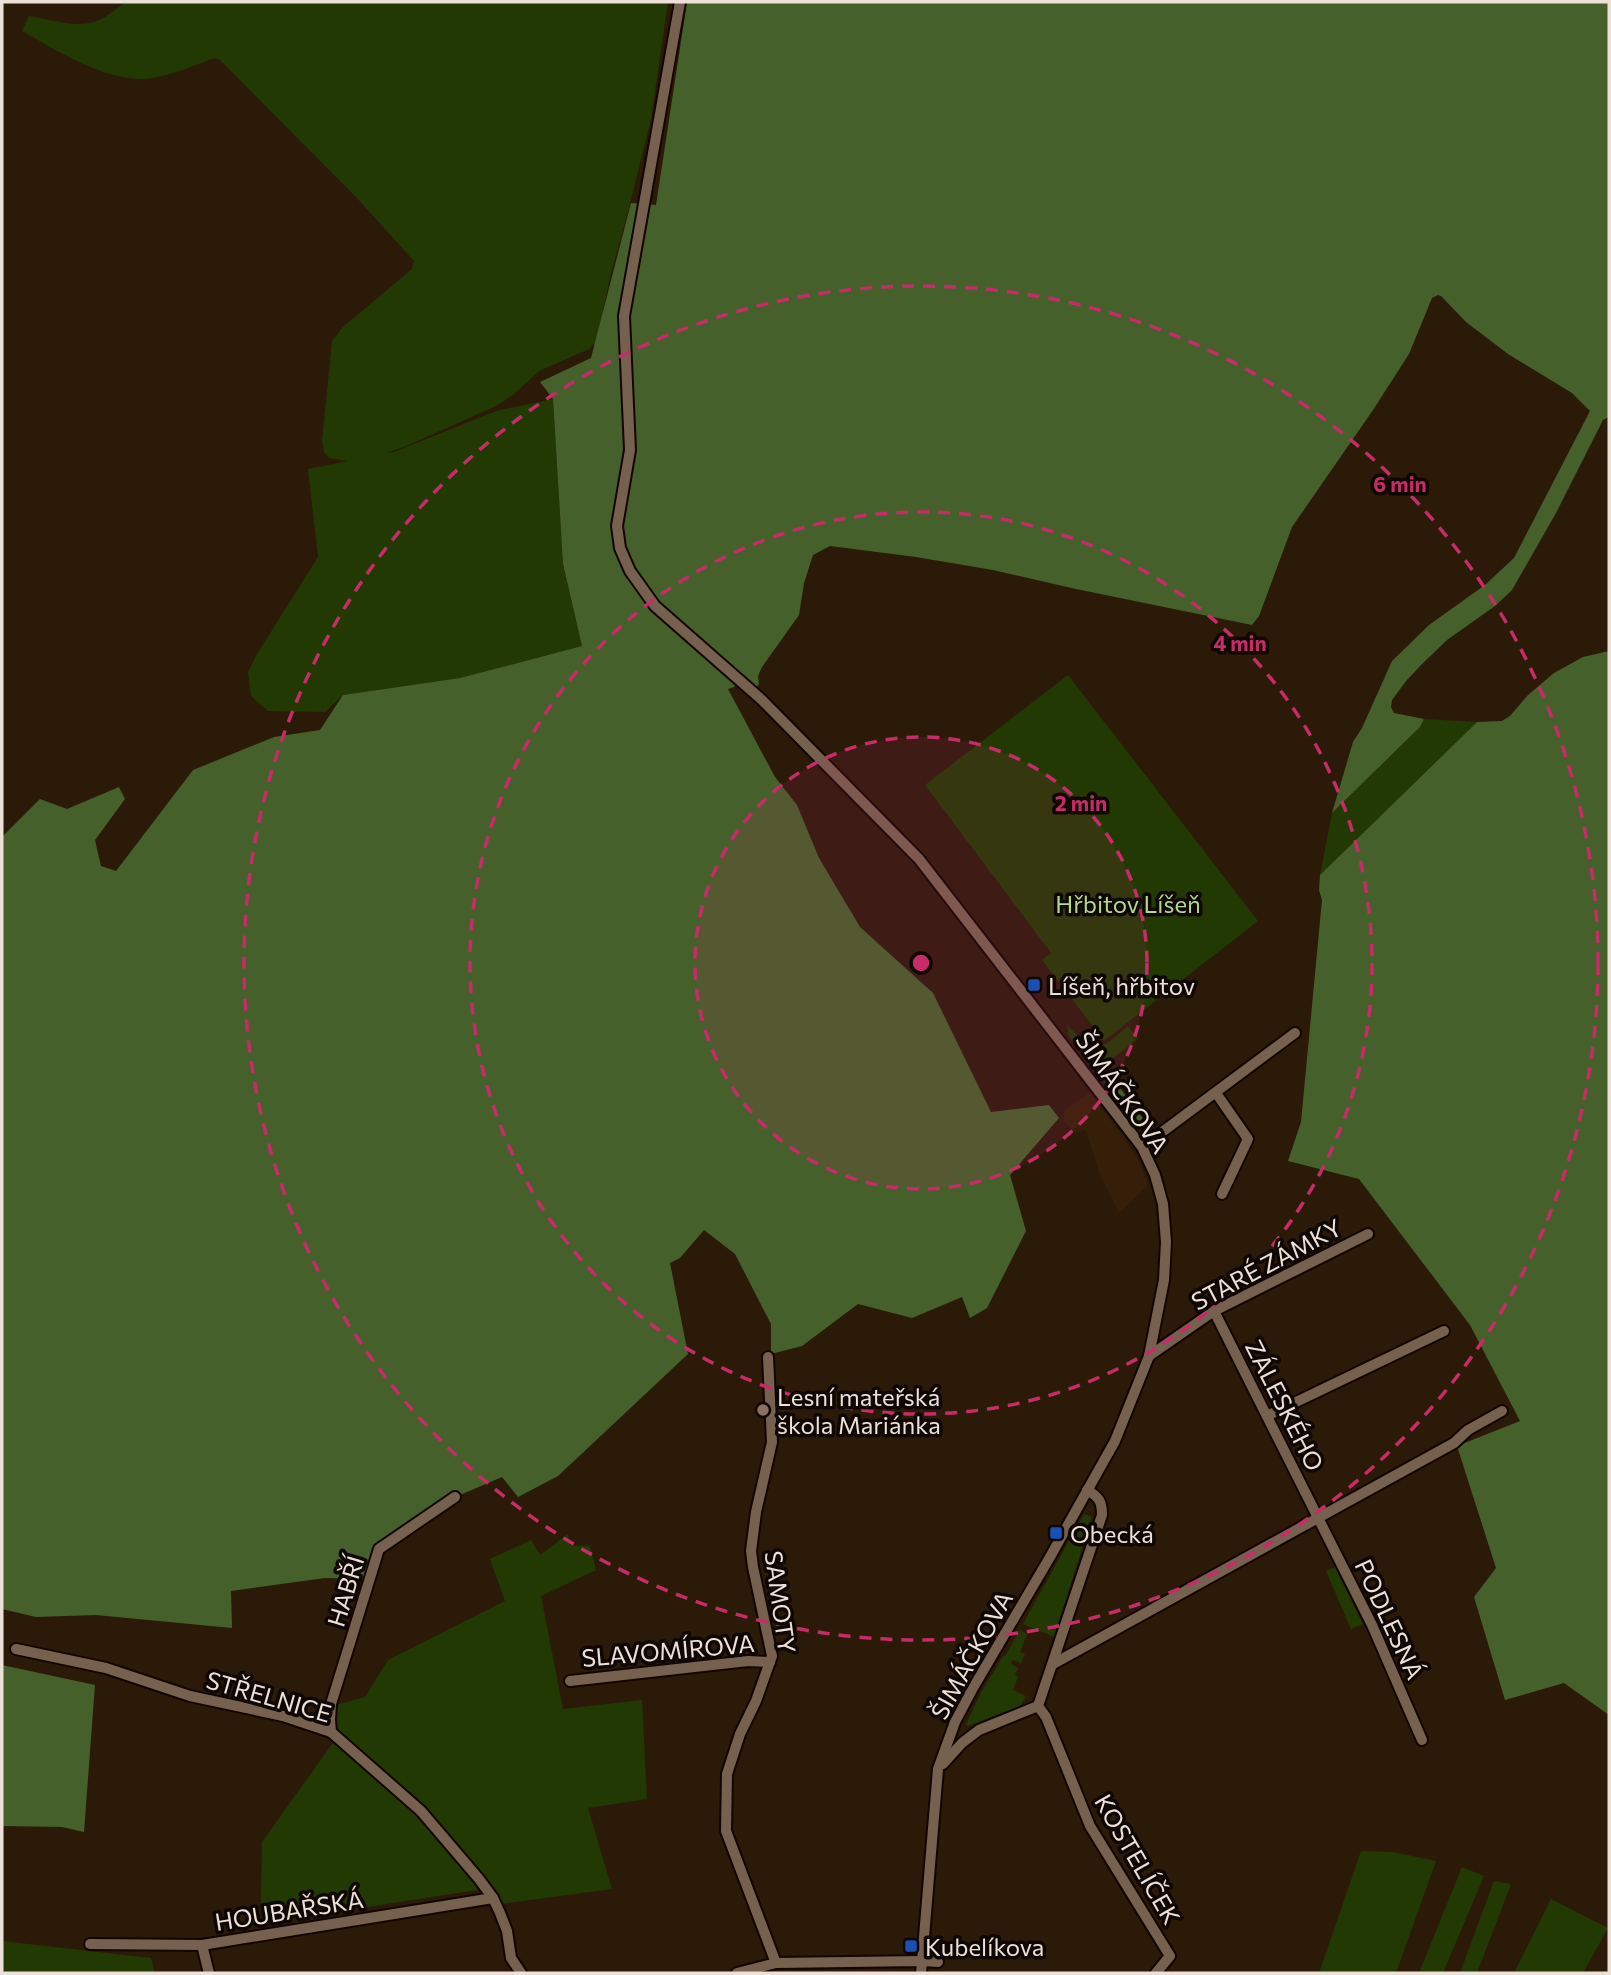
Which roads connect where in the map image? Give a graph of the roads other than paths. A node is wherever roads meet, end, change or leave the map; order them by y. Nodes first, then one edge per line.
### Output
1 (680, 2) edge
2 (1295, 1033) dead end
3 (1216, 1093) junction
4 (1142, 1147) junction
5 (1222, 1194) dead end
6 (1368, 1234) dead end
7 (1214, 1311) junction
8 (1444, 1331) dead end
9 (1149, 1356) junction
10 (768, 1357) dead end
11 (1502, 1411) dead end
12 (1268, 1416) junction
13 (1087, 1490) junction
14 (455, 1497) dead end
15 (1318, 1517) junction
16 (16, 1649) dead end
17 (770, 1662) junction
18 (1053, 1664) junction
19 (570, 1681) dead end
20 (1038, 1706) junction
21 (331, 1732) junction
22 (1422, 1740) dead end
23 (939, 1769) junction
24 (493, 1898) junction
25 (90, 1944) dead end
26 (202, 1945) junction
27 (922, 1961) junction
28 (938, 1962) dead end
29 (776, 1964) junction
30 (209, 1973) edge
31 (521, 1973) edge
32 (737, 1973) edge
33 (921, 1973) edge
34 (1156, 1973) edge

1 - 4 street, ŠIMÁČKOVA
2 - 3 street
3 - 4 street
3 - 5 street
4 - 9 street, ŠIMÁČKOVA
6 - 7 street, STARÉ ZÁMKY
7 - 9 street, STARÉ ZÁMKY
7 - 12 street, ZÁLESKÉHO
8 - 12 street
9 - 13 street, ŠIMÁČKOVA
10 - 17 street, SAMOTY
11 - 15 street
12 - 15 street, ZÁLESKÉHO
13 - 18 street
13 - 23 street, ŠIMÁČKOVA
14 - 21 street, HABŘÍ
15 - 18 street
15 - 22 street, PODLESNÁ
16 - 21 street, STŘELNICE
17 - 19 street, SLAVOMÍROVA
17 - 29 street, SAMOTY
18 - 20 street
20 - 23 street, ŠIMÁČKOVA
20 - 34 street, KOSTELÍČEK
21 - 24 street, STŘELNICE
23 - 27 street, ŠIMÁČKOVA
24 - 26 street, HOUBAŘSKÁ
24 - 31 street, STŘELNICE
25 - 26 street, HOUBAŘSKÁ
26 - 30 street
27 - 28 street
27 - 29 street
27 - 33 street, ŠIMÁČKOVA
29 - 32 street

